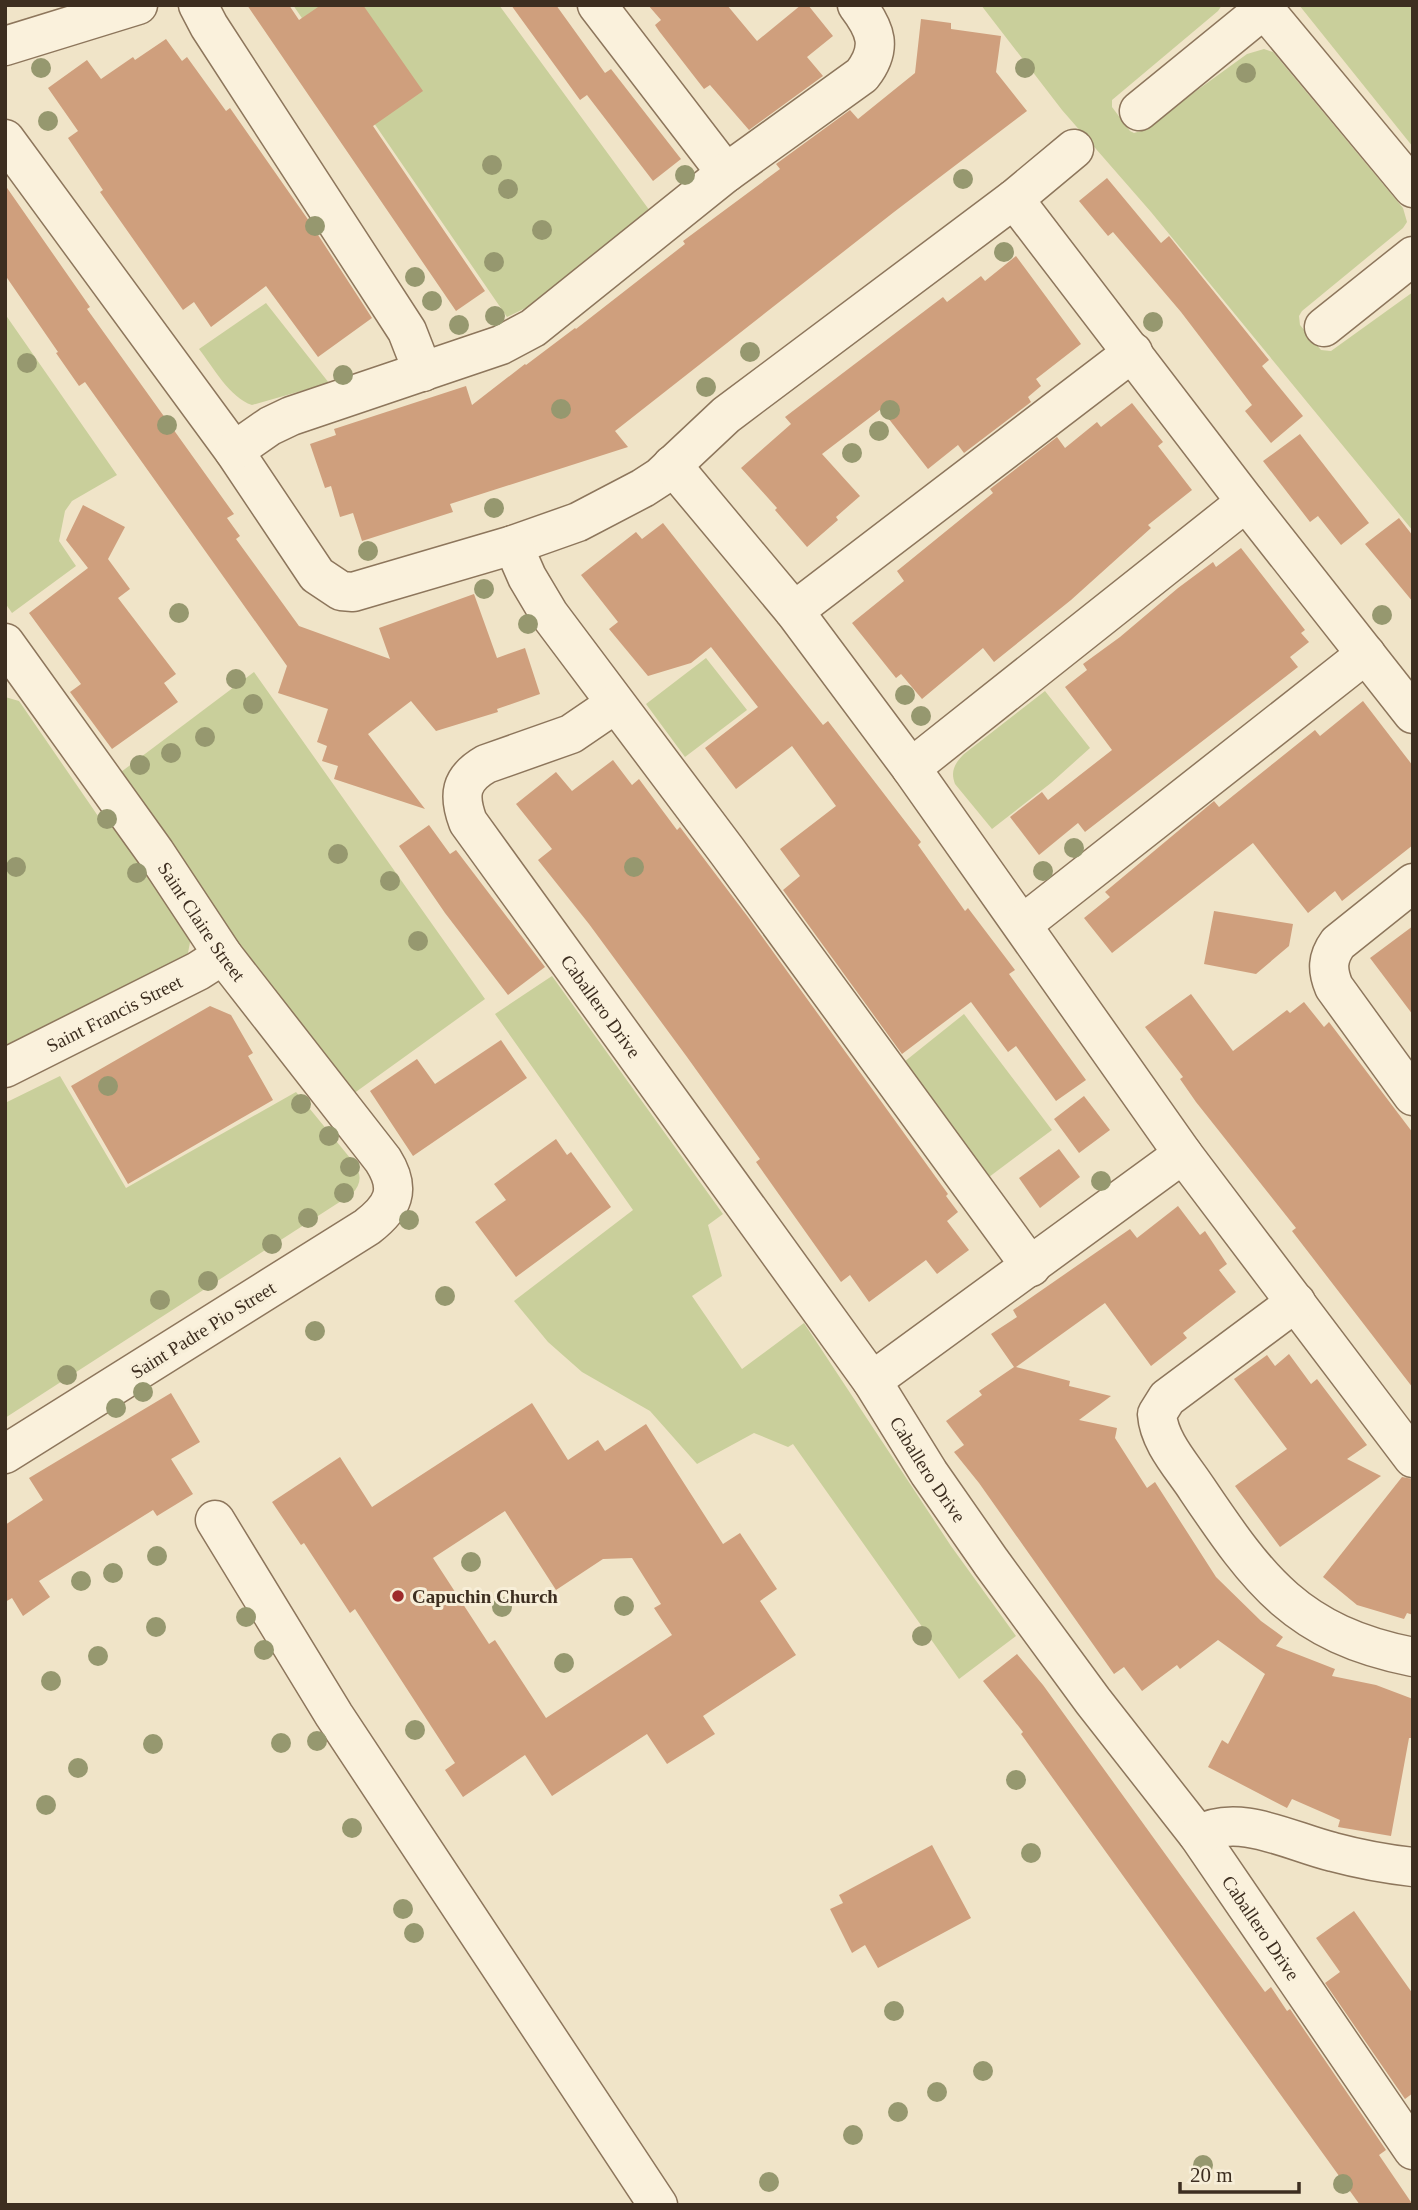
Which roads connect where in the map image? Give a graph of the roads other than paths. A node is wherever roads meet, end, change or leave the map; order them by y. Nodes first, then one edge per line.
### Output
1 (138, 5) edge
2 (198, 5) edge
3 (597, 5) edge
4 (857, 5) edge
5 (1262, 7) edge
6 (5, 46) edge
7 (1139, 111) dead end
8 (5, 139) edge
9 (1074, 149) dead end
10 (726, 173) junction
11 (1413, 188) edge
12 (1014, 200) junction
13 (1413, 256) edge
14 (1324, 327) dead end
15 (1133, 352) junction
16 (423, 372) junction
17 (234, 451) junction
18 (672, 465) junction
19 (1246, 502) junction
20 (513, 545) junction
21 (794, 611) junction
22 (8, 653) edge
23 (1366, 654) junction
24 (615, 704) junction
25 (1413, 714) edge
26 (911, 768) junction
27 (1413, 883) edge
28 (1023, 924) junction
29 (223, 955) junction
30 (5, 1068) edge
31 (1413, 1096) edge
32 (1183, 1154) junction
33 (392, 1198) joint
34 (1031, 1267) junction
35 (1296, 1302) junction
36 (872, 1381) junction
37 (5, 1454) edge
38 (1413, 1458) edge
39 (215, 1520) dead end
40 (1413, 1657) edge
41 (1198, 1835) junction
42 (1413, 1867) edge
43 (1413, 2150) edge
44 (659, 2205) edge

1 - 6 street
2 - 16 street
3 - 10 street
4 - 10 street
5 - 7 street
5 - 11 street
8 - 17 street
9 - 12 street
10 - 16 street
12 - 15 street
12 - 18 street
13 - 14 street
15 - 19 street
15 - 21 street
16 - 17 street
17 - 20 street
18 - 20 street
18 - 21 street
19 - 23 street
19 - 26 street
20 - 24 street
21 - 26 street
22 - 29 street, Saint Claire Street
23 - 25 street
23 - 28 street
24 - 34 street
24 - 36 street, Caballero Drive
26 - 28 street
27 - 31 street
28 - 32 street
29 - 30 street, Saint Francis Street
29 - 33 street, Saint Claire Street
32 - 34 street
32 - 35 street
33 - 37 street, Saint Padre Pio Street
34 - 36 street
35 - 38 street
35 - 40 street
36 - 41 street, Caballero Drive
39 - 44 street
41 - 42 street
41 - 43 street, Caballero Drive

